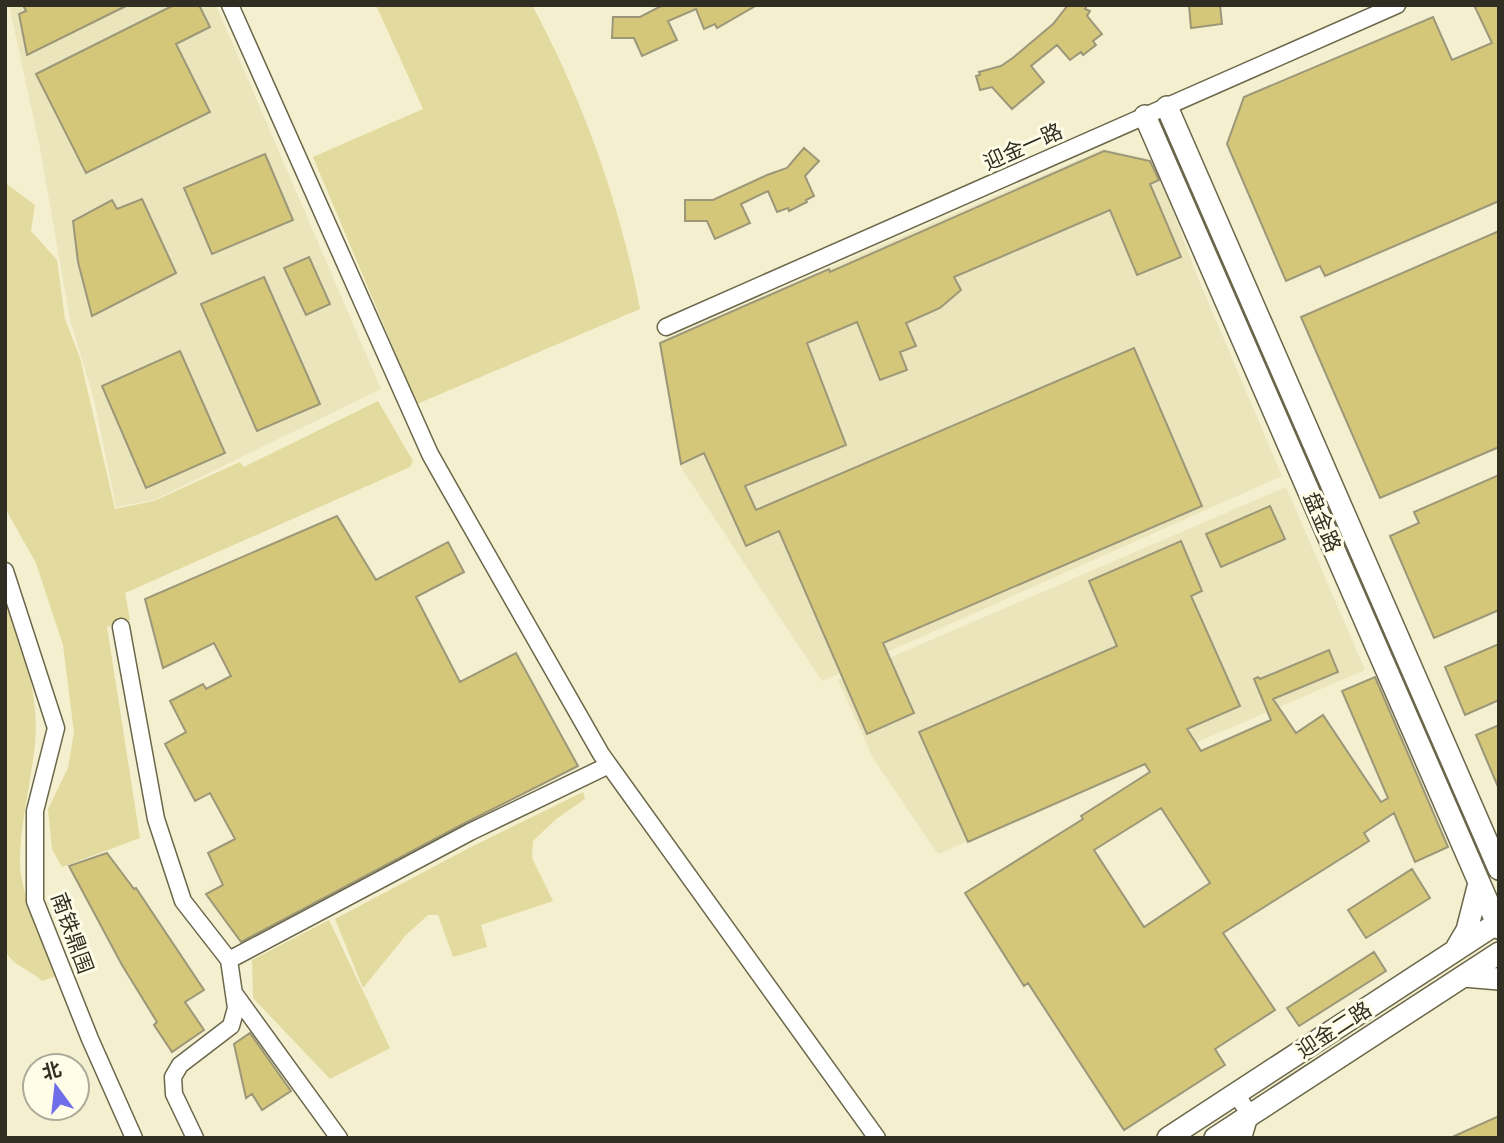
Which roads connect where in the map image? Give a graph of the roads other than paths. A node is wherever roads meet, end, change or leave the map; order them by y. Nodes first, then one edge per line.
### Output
1 (230, 5) edge
2 (1397, 5) edge
3 (1167, 107) junction
4 (1145, 116) junction
5 (666, 327) dead end
6 (5, 571) edge
7 (121, 627) dead end
8 (609, 765) junction
9 (1498, 868) edge
10 (1479, 883) junction
11 (1498, 924) edge
12 (1455, 950) junction
13 (1499, 953) edge
14 (229, 960) junction
15 (1464, 976) junction
16 (1499, 979) edge
17 (233, 992) junction
18 (1236, 1094) junction
19 (1250, 1115) junction
20 (134, 1138) edge
21 (195, 1138) edge
22 (339, 1138) edge
23 (877, 1138) edge
24 (1168, 1138) edge
25 (1215, 1138) edge
26 (1243, 1138) edge

1 - 8 street
2 - 3 street, 迎金一路
3 - 4 street, 迎金一路
3 - 9 street, 盘金路
4 - 5 street, 迎金一路
4 - 10 street, 盘金路
6 - 20 street, 南铁鼎围
7 - 14 street
8 - 14 street
8 - 23 street
10 - 11 street, 盘金路
10 - 12 street
11 - 12 street, 迎金二路
12 - 18 street, 迎金二路
13 - 15 street, 迎金二路
14 - 17 street
15 - 16 street
15 - 19 street, 迎金二路
17 - 21 street
17 - 22 street
18 - 19 street
18 - 24 street, 迎金二路
19 - 25 street, 迎金二路
19 - 26 street

